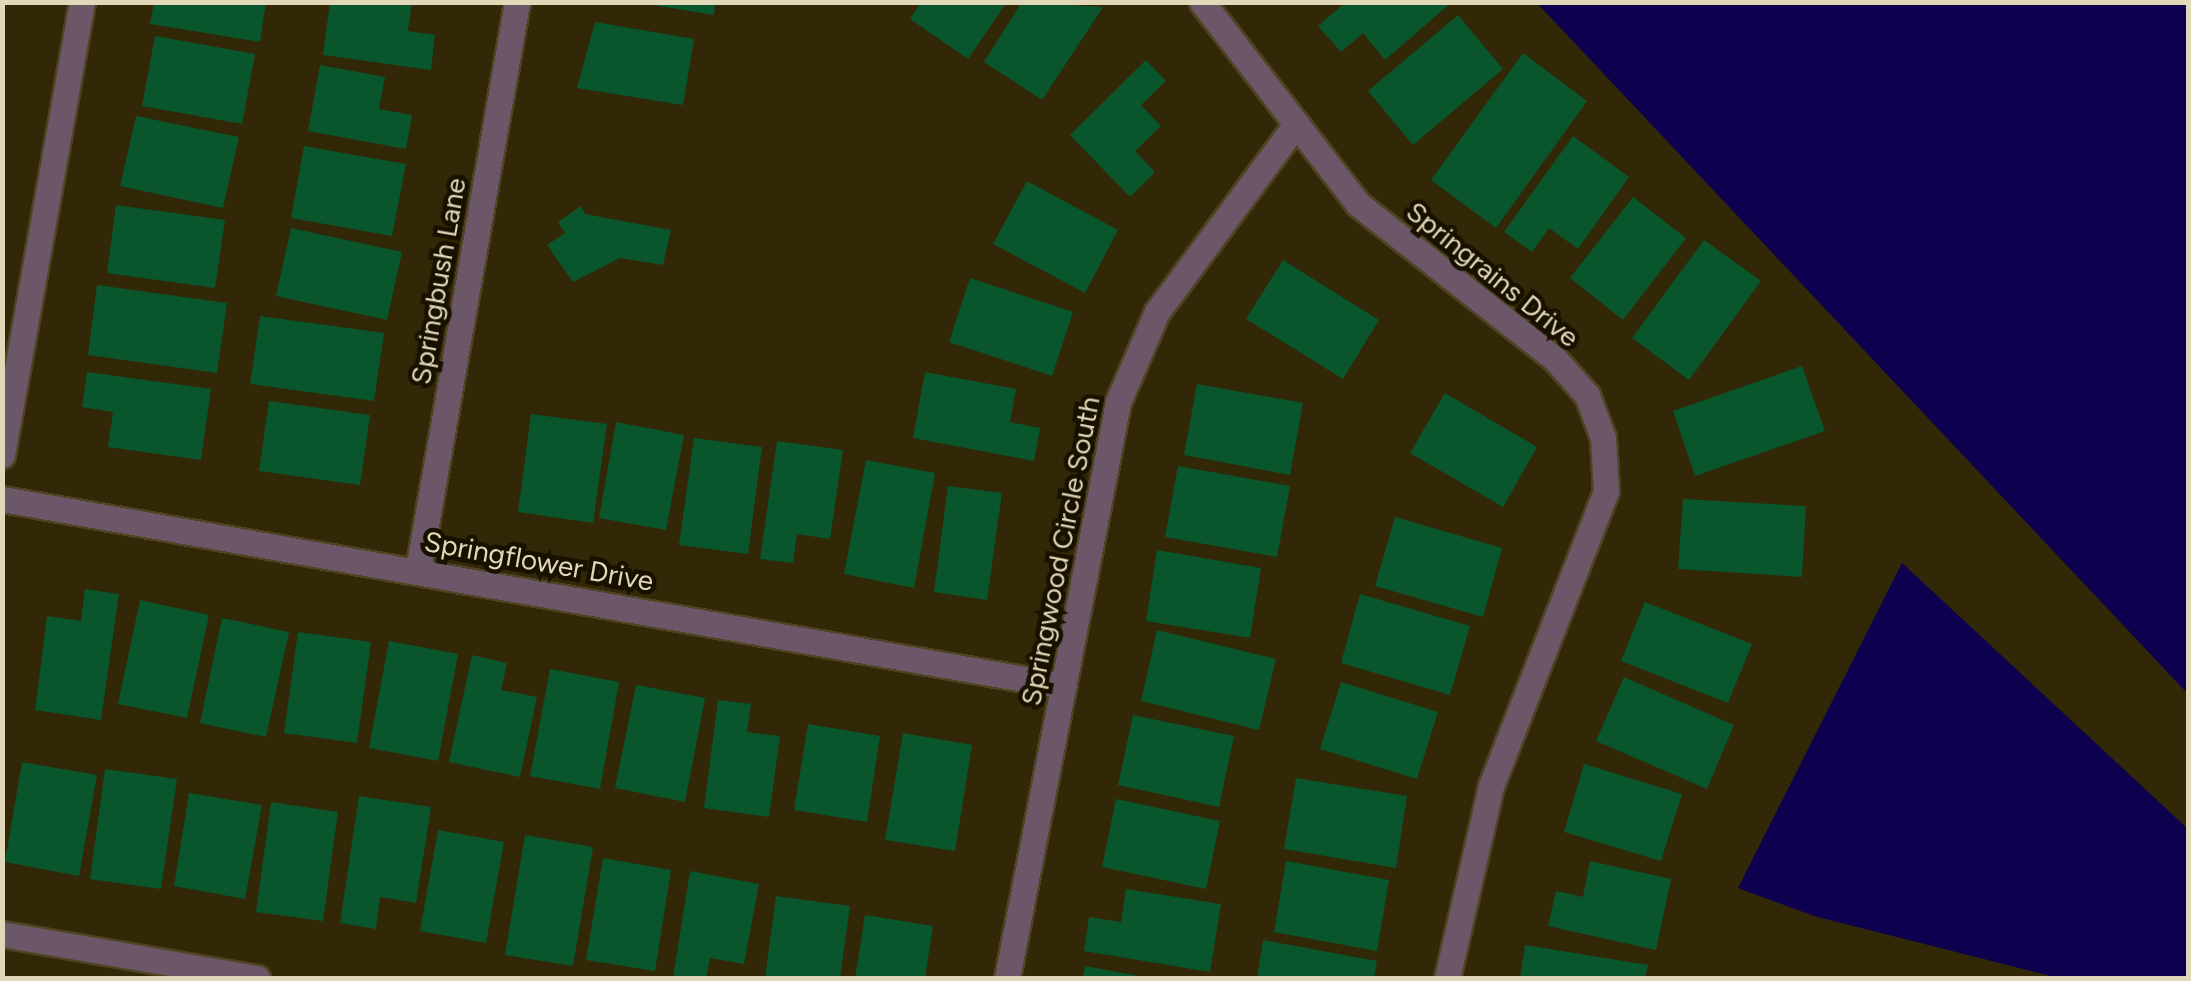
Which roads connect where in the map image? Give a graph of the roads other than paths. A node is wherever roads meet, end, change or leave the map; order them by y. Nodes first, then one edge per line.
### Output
1 (82, 2) edge
2 (516, 2) edge
3 (1202, 2) edge
4 (1296, 124) junction
5 (2, 455) edge
6 (2, 499) edge
7 (418, 570) junction
8 (1064, 686) junction
9 (2, 934) edge
10 (257, 978) edge
11 (1007, 978) edge
12 (1448, 978) edge

1 - 5 street
2 - 7 street, Springbush Lane
3 - 4 street, Springrains Drive
4 - 8 street, Springwood Circle South
4 - 12 street, Springrains Drive
6 - 7 street, Springflower Drive
7 - 8 street, Springflower Drive
8 - 11 street, Springwood Circle South
9 - 10 street

